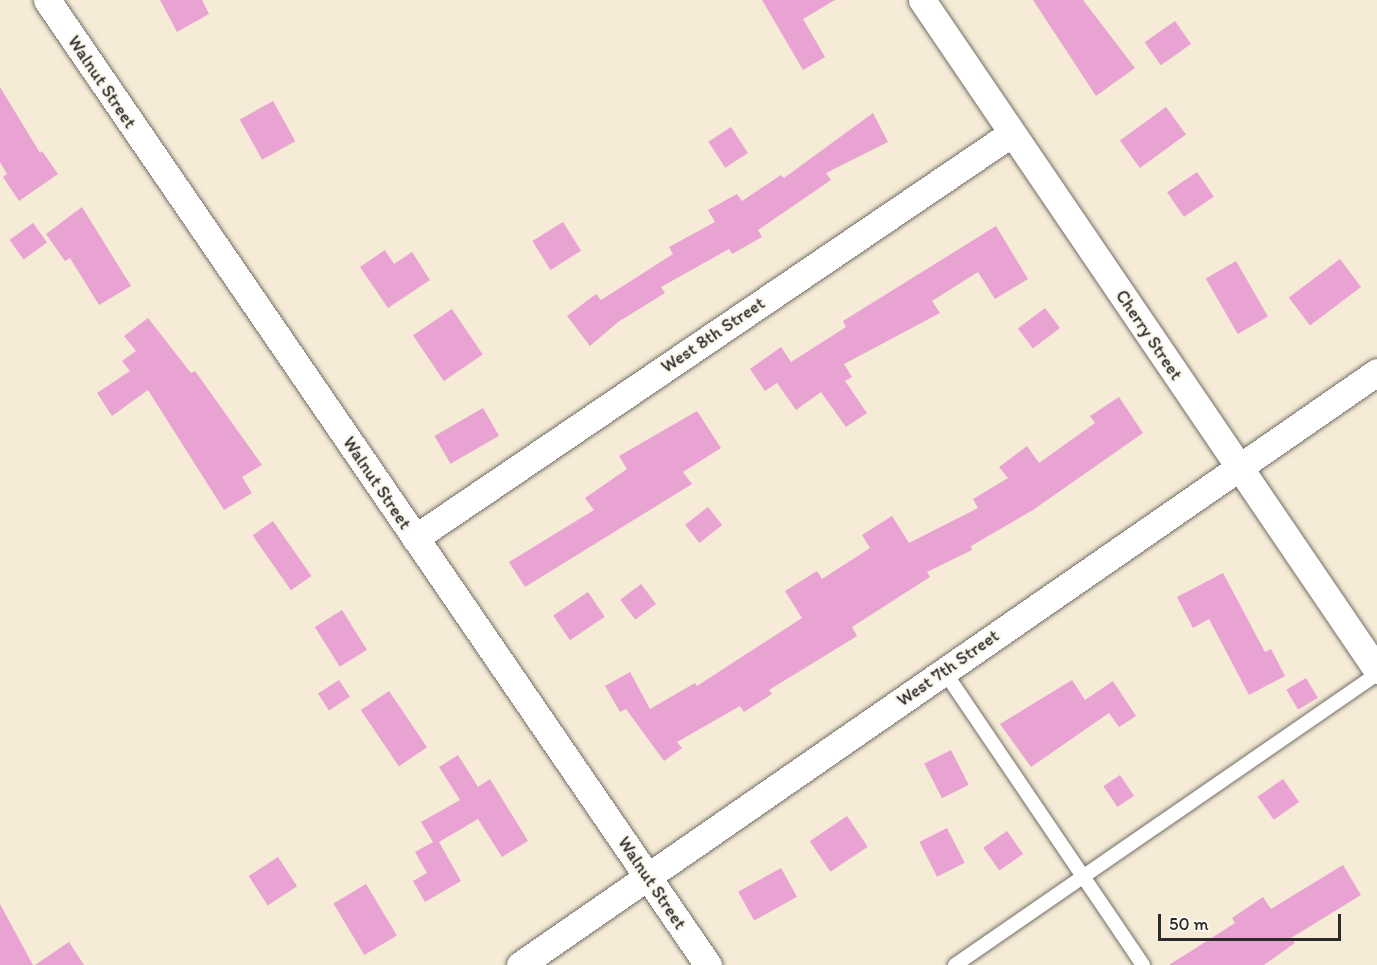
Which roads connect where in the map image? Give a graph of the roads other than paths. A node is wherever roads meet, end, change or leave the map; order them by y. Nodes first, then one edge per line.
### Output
1 (46, 0) edge
2 (922, 0) edge
3 (1012, 133) junction
4 (1377, 372) edge
5 (1239, 467) junction
6 (415, 538) junction
7 (944, 672) junction
8 (1377, 672) edge
9 (1083, 877) junction
10 (648, 878) junction
11 (520, 965) edge
12 (708, 965) edge
13 (955, 965) edge
14 (1143, 965) edge

1 - 6 street, Walnut Street
2 - 3 street, Cherry Street
3 - 5 street, Cherry Street
3 - 6 street, West 8th Street
4 - 5 street, West 7th Street
5 - 7 street, West 7th Street
5 - 8 street, Cherry Street
6 - 10 street, Walnut Street
7 - 9 lane
7 - 10 street, West 7th Street
8 - 9 lane
9 - 13 lane
9 - 14 lane
10 - 11 street, West 7th Street
10 - 12 street, Walnut Street

